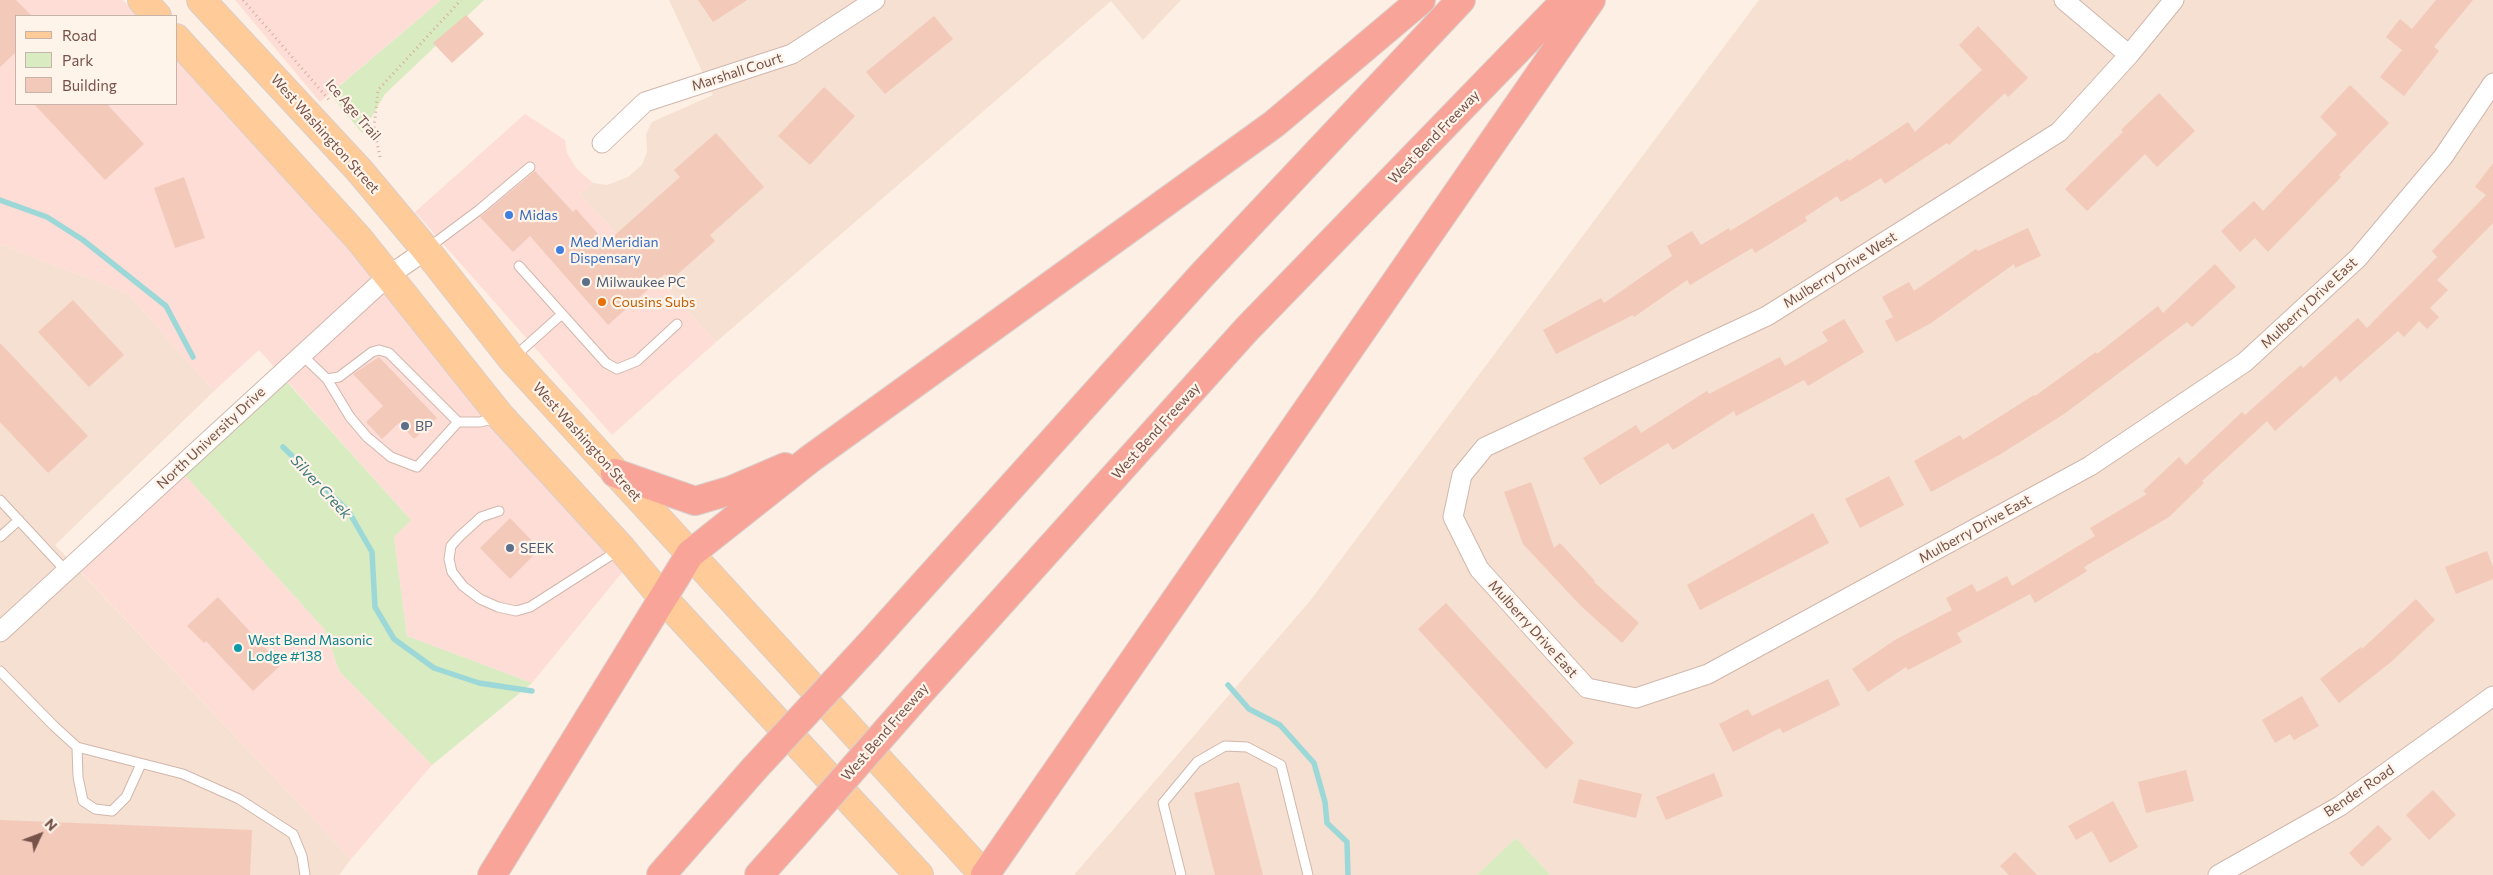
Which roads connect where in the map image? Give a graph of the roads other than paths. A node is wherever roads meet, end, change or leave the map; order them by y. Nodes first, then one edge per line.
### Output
1 (142, 0) edge
2 (201, 0) edge
3 (875, 0) edge
4 (1421, 0) edge
5 (1460, 0) edge
6 (1566, 0) edge
7 (1591, 0) edge
8 (2064, 0) edge
9 (2174, 0) edge
10 (156, 15) edge
11 (178, 40) edge
12 (2129, 55) junction
13 (2493, 83) edge
14 (602, 143) dead end
15 (530, 167) dead end
16 (426, 250) junction
17 (519, 266) dead end
18 (388, 276) junction
19 (562, 314) junction
20 (677, 324) dead end
21 (302, 355) junction
22 (512, 359) junction
23 (327, 379) junction
24 (501, 418) junction
25 (458, 422) junction
26 (810, 459) junction
27 (615, 473) junction
28 (1462, 475) joint
29 (0, 500) edge
30 (499, 511) dead end
31 (19, 520) junction
32 (0, 537) edge
33 (622, 549) junction
34 (690, 554) junction
35 (66, 571) junction
36 (662, 597) junction
37 (0, 632) edge
38 (0, 671) edge
39 (2493, 696) edge
40 (78, 747) junction
41 (141, 764) junction
42 (305, 875) edge
43 (492, 875) edge
44 (661, 875) edge
45 (759, 875) edge
46 (919, 875) edge
47 (984, 875) edge
48 (1181, 875) edge
49 (1308, 875) edge
50 (2218, 875) edge

1 - 10 main road
2 - 16 main road, West Washington Street
3 - 14 street, Marshall Court
4 - 26 highway
5 - 44 highway, bridge
6 - 45 highway, West Bend Freeway, bridge
7 - 47 highway
8 - 12 street
9 - 12 street, Mulberry Drive West
11 - 18 main road
12 - 28 street, Mulberry Drive West
13 - 28 street, Mulberry Drive East
15 - 16 lane
16 - 18 street, North University Drive
16 - 22 main road, West Washington Street
17 - 19 lane
18 - 21 street, North University Drive
18 - 24 main road
19 - 20 lane
19 - 22 lane
21 - 23 lane
21 - 35 street, North University Drive
22 - 27 main road, West Washington Street
23 - 25 lane
23 - 25 lane
24 - 25 lane
24 - 33 main road
26 - 27 highway
26 - 34 highway
27 - 34 main road, West Washington Street
29 - 31 lane
30 - 33 lane
31 - 32 lane
31 - 35 lane
33 - 36 main road
34 - 36 highway
34 - 47 main road, West Washington Street
35 - 37 street, North University Drive
36 - 43 highway
36 - 46 main road
38 - 40 lane
39 - 50 street, Bender Road
40 - 41 lane
40 - 41 lane
41 - 42 lane
48 - 49 lane

